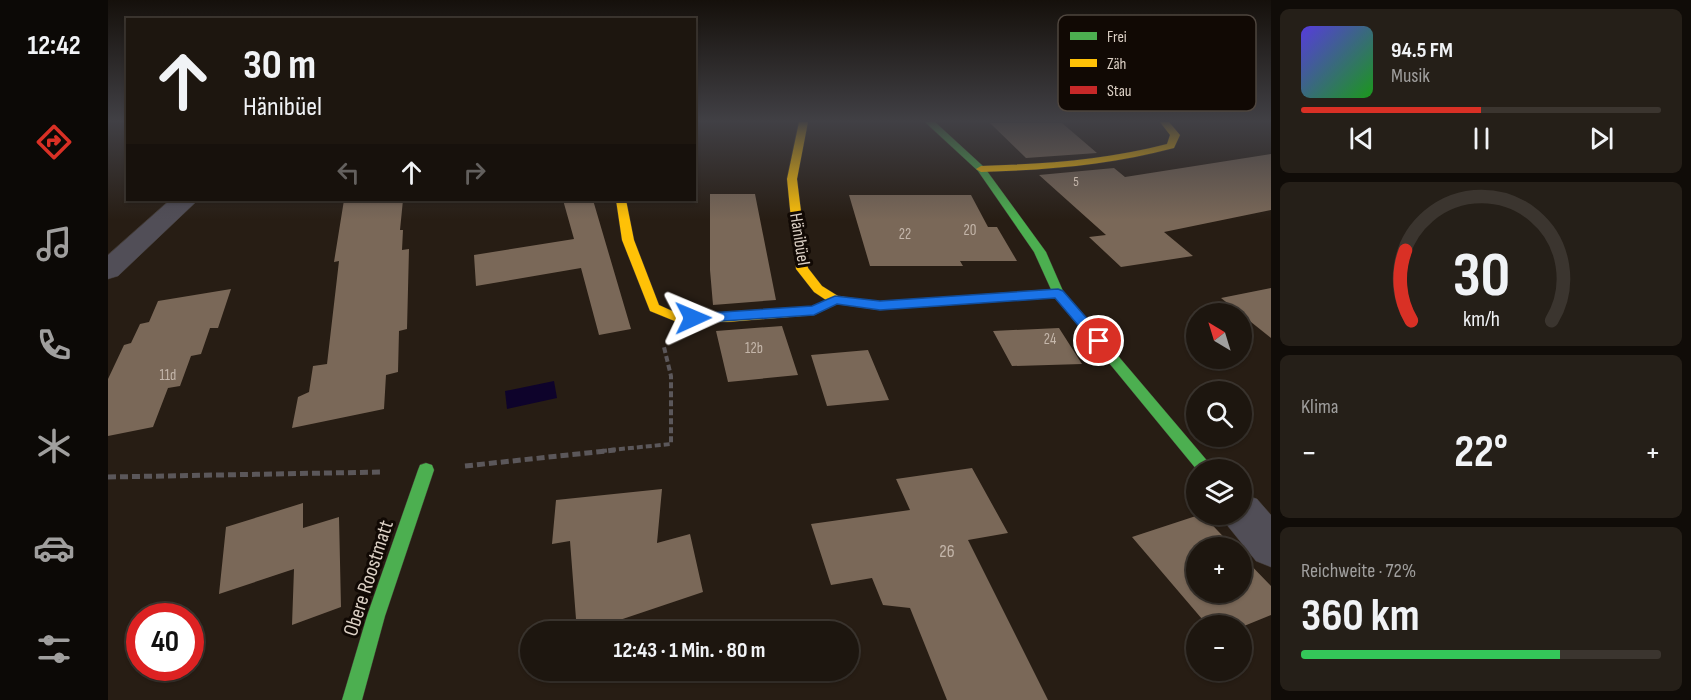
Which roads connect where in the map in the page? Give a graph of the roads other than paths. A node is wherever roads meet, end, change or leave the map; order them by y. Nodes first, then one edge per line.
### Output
1 (797, 155) edge
2 (964, 155) edge
3 (1134, 155) edge
4 (981, 169) junction
5 (184, 201) edge
6 (621, 201) edge
7 (108, 270) edge
8 (1058, 293) junction
9 (835, 300) junction
10 (1198, 459) edge
11 (426, 470) dead end
12 (1252, 524) edge
13 (1271, 548) edge
14 (352, 700) edge

1 - 9 street, Hänibüel
2 - 4 street
3 - 4 street
4 - 8 street
5 - 7 street
6 - 9 street
8 - 9 street
8 - 10 street
11 - 14 street, Obere Roostmatt
12 - 13 street

